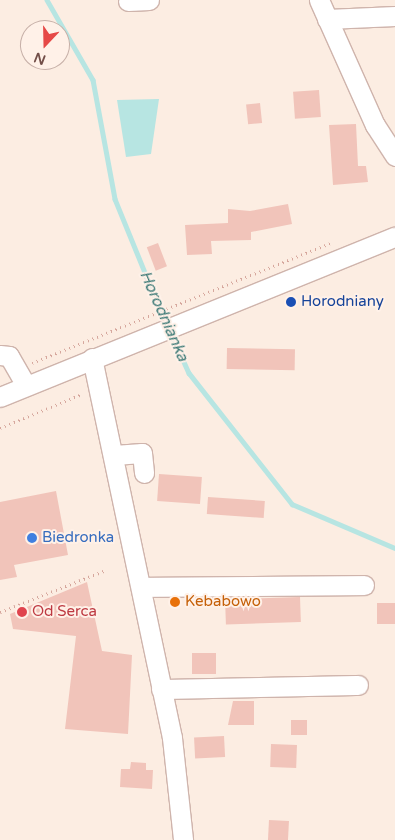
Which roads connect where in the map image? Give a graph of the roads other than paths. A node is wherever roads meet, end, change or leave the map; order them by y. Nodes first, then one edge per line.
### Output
1 (149, 0) edge
2 (320, 0) edge
3 (128, 2) dead end
4 (395, 16) edge
5 (327, 19) junction
6 (395, 156) edge
7 (395, 237) edge
8 (0, 355) edge
9 (92, 358) junction
10 (26, 385) junction
11 (0, 397) edge
12 (114, 455) junction
13 (144, 474) dead end
14 (364, 585) dead end
15 (141, 587) junction
16 (358, 685) dead end
17 (161, 689) junction
18 (183, 840) edge

1 - 3 street
2 - 5 street
4 - 5 street
5 - 6 street
7 - 9 street
8 - 10 street
9 - 10 street
9 - 12 street
10 - 11 street
12 - 13 street
12 - 15 street
14 - 15 street
15 - 17 street
16 - 17 street
17 - 18 street

